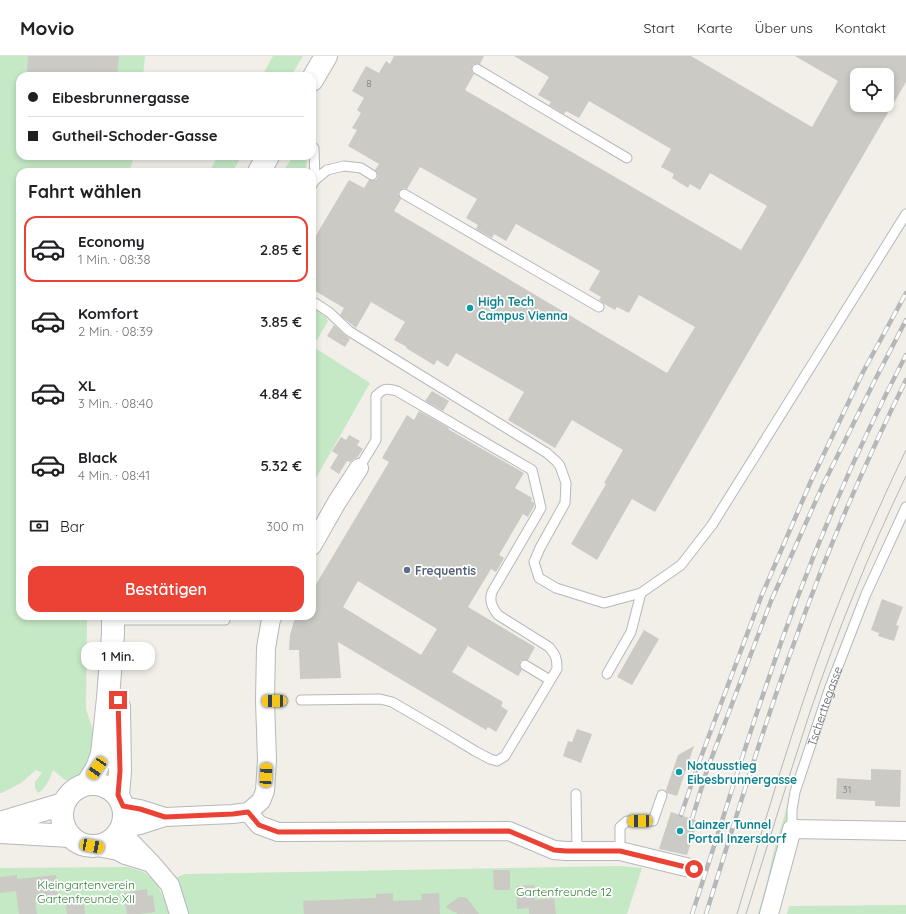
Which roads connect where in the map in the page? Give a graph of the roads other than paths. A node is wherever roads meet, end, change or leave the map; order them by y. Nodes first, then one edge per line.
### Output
1 (326, 56) edge
2 (477, 69) dead end
3 (316, 73) edge
4 (627, 158) dead end
5 (372, 175) dead end
6 (316, 180) edge
7 (404, 194) dead end
8 (906, 214) edge
9 (316, 304) edge
10 (599, 307) dead end
11 (359, 468) joint
12 (906, 507) edge
13 (316, 539) edge
14 (641, 593) junction
15 (225, 620) dead end
16 (271, 620) edge
17 (113, 624) edge
18 (525, 664) dead end
19 (607, 674) dead end
20 (550, 680) junction
21 (300, 700) dead end
22 (87, 784) junction
23 (576, 794) dead end
24 (662, 796) dead end
25 (120, 800) junction
26 (63, 804) junction
27 (248, 812) junction
28 (165, 817) junction
29 (0, 823) edge
30 (792, 829) junction
31 (120, 830) junction
32 (906, 831) edge
33 (0, 832) edge
34 (70, 836) junction
35 (92, 846) junction
36 (577, 851) junction
37 (620, 851) junction
38 (152, 864) junction
39 (694, 869) dead end
40 (180, 914) edge
41 (769, 914) edge

1 - 3 street
2 - 4 lane
5 - 6 lane
7 - 10 lane
8 - 14 lane
9 - 14 lane
11 - 13 street
11 - 20 lane
12 - 30 lane, Tscherttegasse
14 - 19 lane
15 - 17 lane
16 - 27 street
17 - 22 street
17 - 25 street
18 - 20 lane
20 - 21 lane
22 - 25 street
22 - 26 street
23 - 36 lane
24 - 37 lane
25 - 28 street
25 - 31 street
26 - 29 street
26 - 34 street
27 - 28 street
27 - 36 street
28 - 31 street
30 - 32 street
30 - 41 street, Tscherttegasse
31 - 35 street
31 - 38 street
33 - 34 street
34 - 35 street
35 - 38 street
36 - 37 street
37 - 39 street
38 - 40 street

